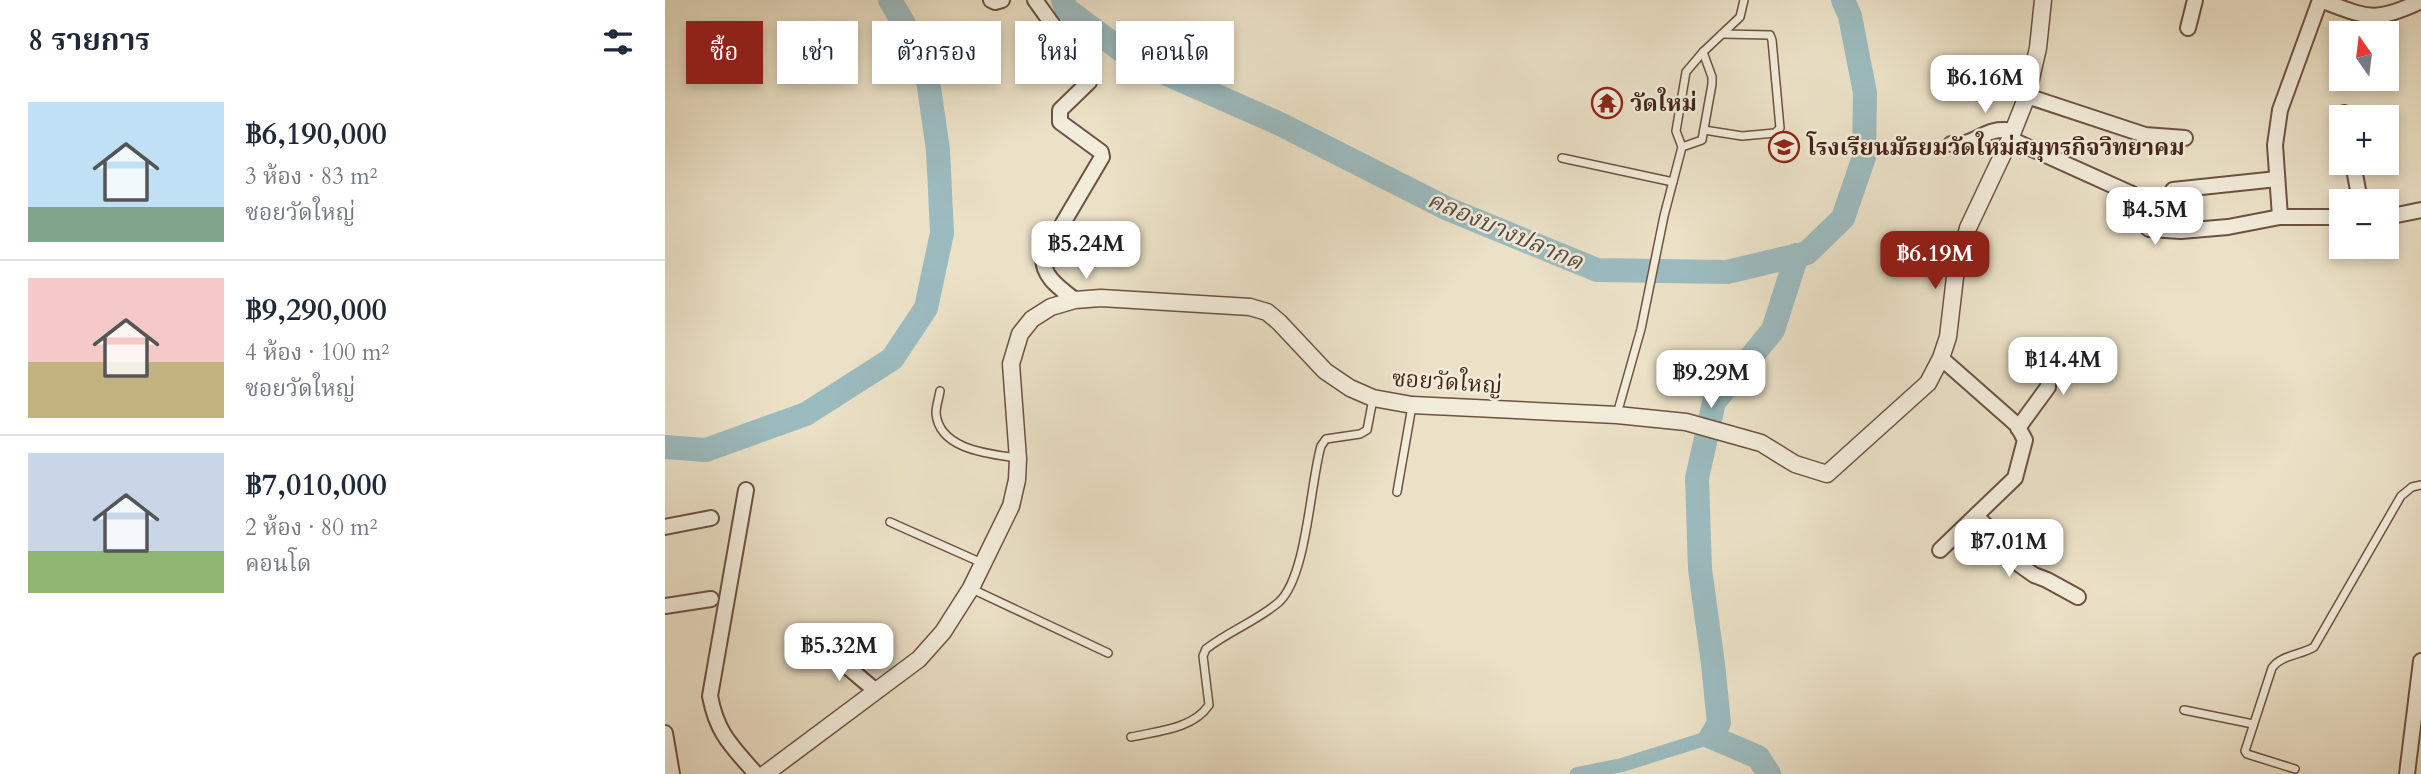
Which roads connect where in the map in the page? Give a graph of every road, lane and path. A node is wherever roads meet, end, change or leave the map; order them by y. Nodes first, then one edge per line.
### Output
1 (991, 0) edge
2 (1002, 0) edge
3 (1035, 0) edge
4 (1744, 0) edge
5 (2043, 0) edge
6 (2195, 0) edge
7 (2320, 0) edge
8 (2421, 1) edge
9 (2188, 28) dead end
10 (1722, 34) junction
11 (1703, 52) junction
12 (1989, 69) dead end
13 (2028, 90) junction
14 (1704, 130) junction
15 (2012, 135) junction
16 (2185, 138) dead end
17 (1951, 144) dead end
18 (1682, 147) junction
19 (1562, 158) dead end
20 (2277, 179) junction
21 (1673, 182) junction
22 (2173, 190) dead end
23 (2421, 209) edge
24 (2399, 214) edge
25 (2329, 216) edge
26 (2280, 217) junction
27 (1075, 300) junction
28 (2050, 346) dead end
29 (1941, 358) junction
30 (940, 391) dead end
31 (1373, 398) junction
32 (1412, 405) junction
33 (1617, 415) junction
34 (2018, 428) junction
35 (1018, 459) junction
36 (2421, 485) edge
37 (747, 490) dead end
38 (1397, 492) dead end
39 (1976, 516) junction
40 (711, 518) dead end
41 (890, 522) dead end
42 (665, 527) edge
43 (1940, 550) dead end
44 (983, 564) junction
45 (971, 589) junction
46 (2078, 597) dead end
47 (711, 599) dead end
48 (665, 606) edge
49 (825, 648) dead end
50 (1108, 653) dead end
51 (2421, 661) edge
52 (876, 691) junction
53 (2184, 709) dead end
54 (2253, 724) junction
55 (665, 733) edge
56 (1132, 737) dead end
57 (2295, 769) dead end
58 (672, 774) edge
59 (756, 774) edge
60 (765, 774) edge
61 (2407, 774) edge

1 - 2 street
3 - 27 street
4 - 10 lane
5 - 13 street, ซอยวัดใหญ่
6 - 9 street
7 - 8 street
7 - 20 street
10 - 11 lane
10 - 14 lane
11 - 14 lane
11 - 18 lane
12 - 13 street
13 - 15 street, ซอยวัดใหญ่
13 - 16 street
14 - 18 lane
15 - 17 street
15 - 26 street
15 - 29 street, ซอยวัดใหญ่
18 - 21 lane
19 - 21 lane
20 - 22 street
20 - 26 street
21 - 33 lane
23 - 24 street
25 - 26 street
27 - 31 street, ซอยวัดใหญ่
27 - 35 street, ซอยวัดใหญ่
28 - 34 street
29 - 33 street, ซอยวัดใหญ่
29 - 34 street
30 - 35 lane
31 - 32 street, ซอยวัดใหญ่
31 - 56 lane
32 - 33 street, ซอยวัดใหญ่
32 - 38 lane
34 - 39 street
35 - 44 street, ซอยวัดใหญ่
36 - 54 lane
37 - 59 street
39 - 43 street
39 - 46 street
40 - 42 street
41 - 44 lane
44 - 45 street, ซอยวัดใหญ่
45 - 50 lane
45 - 52 street, ซอยวัดใหญ่
47 - 48 street
49 - 52 street
51 - 61 street
52 - 60 street, ซอยวัดใหญ่
53 - 54 lane
54 - 57 lane
55 - 58 street

